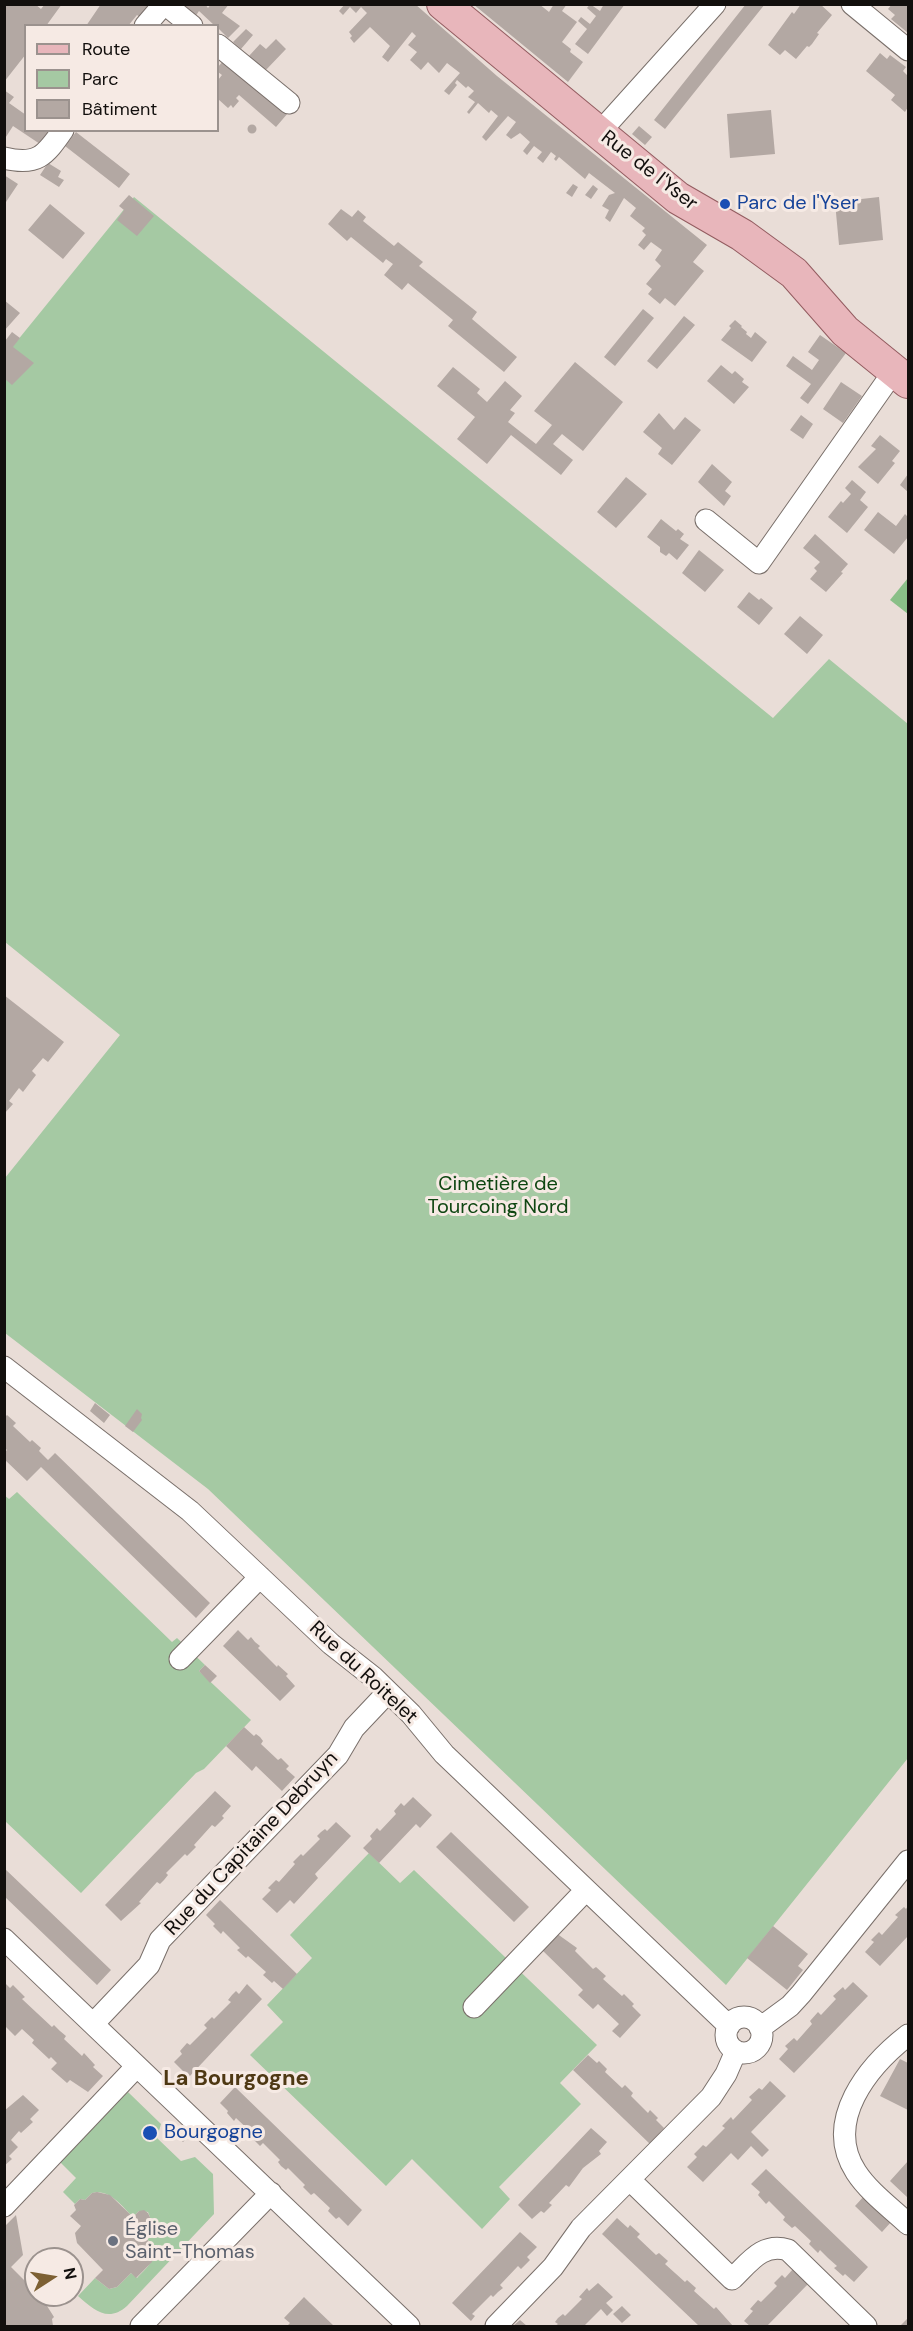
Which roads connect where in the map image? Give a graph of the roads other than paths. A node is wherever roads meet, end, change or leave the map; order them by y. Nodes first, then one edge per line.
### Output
1 (164, 4) edge
2 (443, 4) edge
3 (715, 4) edge
4 (863, 8) edge
5 (147, 24) edge
6 (189, 24) edge
7 (219, 46) edge
8 (909, 50) edge
9 (289, 103) dead end
10 (62, 132) edge
11 (599, 134) junction
12 (4, 158) edge
13 (902, 377) edge
14 (706, 520) dead end
15 (4, 1367) edge
16 (260, 1576) junction
17 (180, 1659) dead end
18 (388, 1692) junction
19 (909, 1862) edge
20 (586, 1890) junction
21 (4, 1939) edge
22 (474, 2007) dead end
23 (94, 2023) junction
24 (729, 2026) junction
25 (760, 2028) junction
26 (909, 2035) edge
27 (736, 2051) junction
28 (137, 2066) junction
29 (630, 2180) junction
30 (271, 2193) junction
31 (4, 2206) edge
32 (909, 2224) edge
33 (141, 2326) edge
34 (409, 2326) edge
35 (496, 2326) edge
36 (866, 2326) edge

1 - 5 street
1 - 6 street
2 - 11 main road, Rue de l'Yser
3 - 11 street
4 - 8 street
7 - 9 street
10 - 12 street
11 - 13 main road, Rue de l'Yser
13 - 14 street
15 - 16 street, Rue du Roitelet
16 - 17 street
16 - 18 street, Rue du Roitelet
18 - 20 street, Rue du Roitelet
18 - 23 street, Rue du Capitaine Debruyn
19 - 25 street
20 - 22 street
20 - 24 street, Rue du Roitelet
21 - 23 street
23 - 28 street
24 - 25 street
24 - 27 street
25 - 27 street
26 - 32 street
27 - 29 street
28 - 30 street
28 - 31 street
29 - 35 street
29 - 36 street
30 - 33 street
30 - 34 street

